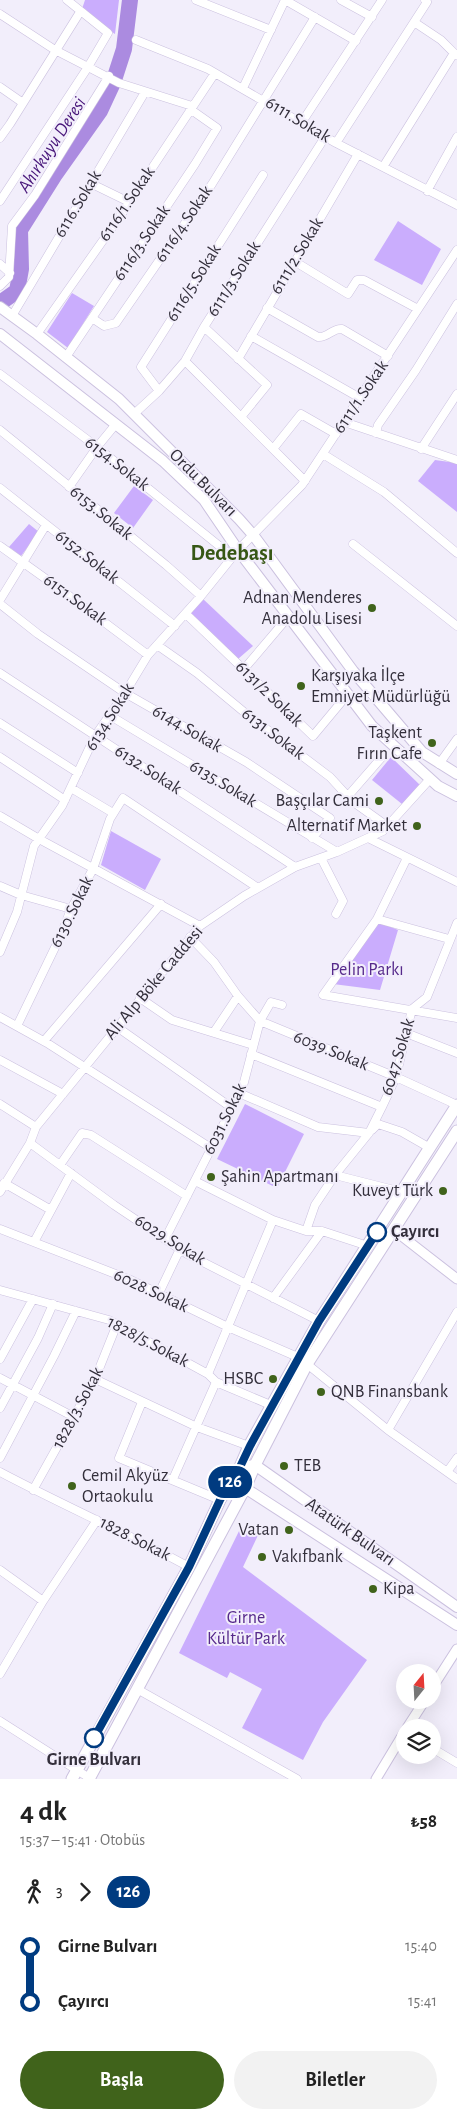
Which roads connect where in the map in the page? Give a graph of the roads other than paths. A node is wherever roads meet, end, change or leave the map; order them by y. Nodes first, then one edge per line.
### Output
1 (67, 0) edge
2 (196, 0) edge
3 (285, 0) edge
4 (341, 0) edge
5 (382, 0) edge
6 (426, 1) edge
7 (80, 12) junction
8 (0, 14) edge
9 (372, 16) junction
10 (316, 18) junction
11 (414, 22) junction
12 (271, 30) junction
13 (136, 40) dead end
14 (356, 41) junction
15 (56, 50) junction
16 (455, 55) edge
17 (88, 68) junction
18 (215, 73) junction
19 (110, 76) junction
20 (0, 87) edge
21 (243, 88) junction
22 (145, 92) junction
23 (264, 100) junction
24 (23, 103) junction
25 (191, 108) junction
26 (302, 122) junction
27 (0, 137) edge
28 (325, 137) junction
29 (456, 142) edge
30 (336, 143) junction
31 (358, 154) junction
32 (384, 168) junction
33 (263, 175) dead end
34 (90, 183) junction
35 (427, 190) junction
36 (0, 201) edge
37 (129, 202) junction
38 (457, 205) edge
39 (457, 250) edge
40 (294, 261) junction
41 (0, 264) edge
42 (10, 273) junction
43 (0, 286) edge
44 (457, 304) edge
45 (1, 308) edge
46 (267, 308) junction
47 (418, 309) junction
48 (12, 316) junction
49 (449, 316) junction
50 (92, 318) junction
51 (457, 321) edge
52 (204, 328) junction
53 (0, 334) edge
54 (37, 334) junction
55 (251, 336) junction
56 (388, 356) junction
57 (66, 357) junction
58 (238, 358) junction
59 (185, 361) junction
60 (0, 374) edge
61 (159, 391) junction
62 (457, 394) edge
63 (360, 398) junction
64 (134, 414) junction
65 (241, 417) junction
66 (344, 422) junction
67 (116, 424) junction
68 (0, 430) edge
69 (376, 433) junction
70 (336, 434) junction
71 (97, 447) junction
72 (421, 449) junction
73 (274, 450) junction
74 (323, 454) junction
75 (456, 457) edge
76 (305, 481) junction
77 (69, 487) junction
78 (0, 488) edge
79 (46, 525) junction
80 (254, 536) junction
81 (354, 544) dead end
82 (0, 546) edge
83 (235, 553) junction
84 (457, 553) edge
85 (23, 563) junction
86 (202, 596) junction
87 (0, 600) edge
88 (0, 604) edge
89 (186, 614) junction
90 (289, 616) junction
91 (175, 626) junction
92 (457, 626) edge
93 (157, 645) junction
94 (148, 655) junction
95 (244, 669) junction
96 (0, 673) edge
97 (126, 693) junction
98 (348, 694) junction
99 (109, 714) junction
100 (0, 722) edge
101 (94, 736) junction
102 (457, 739) edge
103 (0, 757) edge
104 (382, 757) dead end
105 (439, 764) junction
106 (78, 773) junction
107 (457, 774) edge
108 (430, 779) junction
109 (71, 788) junction
110 (348, 796) junction
111 (457, 796) edge
112 (64, 800) junction
113 (113, 813) junction
114 (0, 816) edge
115 (387, 826) junction
116 (312, 838) junction
117 (368, 838) junction
118 (39, 839) junction
119 (337, 852) junction
120 (321, 858) junction
121 (407, 858) junction
122 (295, 867) junction
123 (93, 869) junction
124 (457, 882) edge
125 (0, 886) edge
126 (258, 888) junction
127 (21, 895) junction
128 (161, 904) junction
129 (71, 909) junction
130 (336, 914) dead end
131 (376, 919) junction
132 (457, 923) edge
133 (200, 926) junction
134 (190, 937) junction
135 (449, 939) junction
136 (0, 952) edge
137 (238, 996) junction
138 (140, 998) junction
139 (282, 1005) dead end
140 (412, 1009) junction
141 (0, 1017) edge
142 (457, 1018) edge
143 (260, 1022) junction
144 (17, 1026) junction
145 (117, 1027) junction
146 (214, 1032) junction
147 (406, 1033) junction
148 (44, 1041) junction
149 (253, 1045) junction
150 (457, 1053) edge
151 (251, 1054) junction
152 (0, 1060) edge
153 (83, 1066) junction
154 (396, 1077) junction
155 (239, 1093) junction
156 (63, 1094) junction
157 (0, 1104) edge
158 (457, 1105) edge
159 (382, 1107) junction
160 (232, 1108) junction
161 (36, 1126) junction
162 (457, 1131) edge
163 (369, 1133) junction
164 (30, 1143) junction
165 (211, 1148) junction
166 (430, 1148) junction
167 (60, 1165) junction
168 (432, 1170) junction
169 (71, 1174) junction
170 (335, 1174) junction
171 (3, 1180) edge
172 (195, 1181) junction
173 (0, 1192) edge
174 (402, 1192) junction
175 (187, 1196) junction
176 (51, 1210) junction
177 (273, 1220) junction
178 (0, 1229) edge
179 (394, 1230) junction
180 (306, 1231) junction
181 (322, 1231) junction
182 (165, 1239) junction
183 (34, 1242) junction
184 (368, 1246) junction
185 (180, 1249) junction
186 (457, 1279) edge
187 (246, 1283) junction
188 (0, 1290) edge
189 (159, 1293) junction
190 (273, 1298) junction
191 (33, 1299) junction
192 (53, 1304) junction
193 (76, 1311) junction
194 (457, 1312) edge
195 (319, 1321) junction
196 (117, 1324) junction
197 (228, 1327) junction
198 (0, 1359) edge
199 (304, 1361) junction
200 (208, 1374) junction
201 (0, 1378) edge
202 (95, 1379) junction
203 (216, 1382) junction
204 (13, 1385) junction
205 (34, 1396) junction
206 (142, 1402) junction
207 (273, 1406) junction
208 (0, 1408) edge
209 (74, 1417) junction
210 (198, 1427) junction
211 (388, 1430) junction
212 (250, 1446) junction
213 (0, 1458) edge
214 (457, 1458) edge
215 (255, 1465) junction
216 (240, 1467) junction
217 (0, 1472) edge
218 (447, 1472) junction
219 (173, 1479) junction
220 (457, 1479) edge
221 (245, 1488) junction
222 (33, 1490) junction
223 (220, 1500) junction
224 (97, 1520) junction
225 (189, 1567) junction
226 (0, 1570) edge
227 (43, 1601) junction
228 (457, 1607) edge
229 (457, 1625) edge
230 (457, 1649) edge
231 (0, 1674) edge
232 (441, 1674) edge
233 (137, 1689) junction
234 (0, 1721) edge
235 (396, 1746) edge
236 (441, 1753) edge
237 (457, 1763) edge
238 (74, 1775) edge
239 (90, 1779) edge
240 (296, 1779) edge
241 (376, 1779) edge

1 - 7 street
2 - 12 street
3 - 10 street
3 - 12 street
4 - 9 street
5 - 9 street
6 - 11 street
7 - 15 street
7 - 17 street
8 - 15 street
9 - 14 street
10 - 14 street
10 - 23 street, 6116/4.Sokak
11 - 16 street
11 - 30 street
12 - 21 street
13 - 18 street, 6111.Sokak
14 - 26 street
15 - 17 street
15 - 24 street
16 - 32 street
17 - 19 street
17 - 36 street
18 - 21 street, 6111.Sokak
18 - 25 street, 6116/1.Sokak
19 - 22 street
19 - 42 street
20 - 24 street
21 - 23 street, 6111.Sokak
22 - 25 street
22 - 34 street, 6116.Sokak
23 - 26 street, 6111.Sokak
23 - 50 street, 6116/4.Sokak
24 - 27 street
25 - 37 street, 6116/1.Sokak
25 - 50 street, 6116/3.Sokak
26 - 28 street, 6111.Sokak
28 - 30 street, 6111.Sokak
28 - 52 street, 6111/3.Sokak
29 - 35 street
30 - 31 street, 6111.Sokak
31 - 32 street, 6111.Sokak
31 - 40 street, 6111/2.Sokak
32 - 35 street, 6111.Sokak
33 - 61 street, 6116/5.Sokak
34 - 37 street
34 - 48 street, 6116.Sokak
35 - 38 street, 6111.Sokak
37 - 54 street, 6116/1.Sokak
39 - 47 street, 6111/1.Sokak
40 - 46 street, 6111/2.Sokak
40 - 47 street
41 - 42 street
42 - 43 street
44 - 49 street
45 - 48 main road, Ordu Bulvarı
46 - 55 street, 6111/2.Sokak
46 - 56 street
47 - 56 street, 6111/1.Sokak
48 - 54 main road, Ordu Bulvarı
49 - 51 street
49 - 69 street
50 - 57 street, 6116/3.Sokak
52 - 58 street
52 - 59 street, 6111/3.Sokak
53 - 67 main road, Ordu Bulvarı
54 - 57 main road, Ordu Bulvarı
55 - 58 street, 6111/2.Sokak
55 - 63 street
56 - 63 street, 6111/1.Sokak
57 - 64 main road, Ordu Bulvarı
58 - 65 street
59 - 61 street, 6111/3.Sokak
59 - 65 street
60 - 71 street, 6154.Sokak
61 - 64 street, 6111/3.Sokak
62 - 72 street
63 - 66 street, 6111/1.Sokak
64 - 80 main road, Ordu Bulvarı
65 - 73 street
66 - 69 street
66 - 70 street, 6111/1.Sokak
67 - 71 street
67 - 83 main road, Ordu Bulvarı
68 - 77 street, 6153.Sokak
69 - 72 street
70 - 73 street
70 - 74 street, 6111/1.Sokak
71 - 77 street
71 - 83 street, 6154.Sokak
72 - 75 street
73 - 76 street
74 - 76 street, 6111/1.Sokak
74 - 84 street
76 - 80 street, 6111/1.Sokak
77 - 86 street, 6153.Sokak
78 - 79 street, 6152.Sokak
79 - 85 street
79 - 91 street, 6152.Sokak
80 - 83 street, 6134.Sokak
80 - 105 main road, Ordu Bulvarı
81 - 92 street
82 - 85 street, 6151.Sokak
83 - 86 street, 6134.Sokak
83 - 90 main road, Ordu Bulvarı
85 - 87 street
85 - 94 street, 6151.Sokak
86 - 89 street, 6134.Sokak
88 - 97 street, 6144.Sokak
89 - 91 street, 6134.Sokak
89 - 95 street, 6131/2 Sokak
90 - 95 street
90 - 98 main road, Ordu Bulvarı
91 - 93 street, 6134.Sokak
93 - 94 street, 6134.Sokak
93 - 110 street, 6131.Sokak
94 - 97 street, 6134.Sokak
95 - 98 street, 6131/2 Sokak
96 - 101 street, 6132.Sokak
97 - 99 street, 6134.Sokak
97 - 116 street, 6144.Sokak
98 - 108 main road, Ordu Bulvarı
99 - 101 street, 6134.Sokak
99 - 116 street, 6135.Sokak
100 - 106 street
101 - 106 street, 6134.Sokak
101 - 122 street, 6132.Sokak
102 - 105 street
103 - 112 street
104 - 110 street
105 - 107 main road, Ordu Bulvarı
106 - 109 street, 6134.Sokak
108 - 111 main road, Ordu Bulvarı
108 - 115 street, Ali Alp Böke Caddesi
109 - 112 street, 6134.Sokak
109 - 113 street
110 - 115 street, 6131.Sokak
112 - 118 street, 6134.Sokak
113 - 123 street, 6130.Sokak
113 - 126 street, 6130.Sokak
114 - 118 street
115 - 117 street, Ali Alp Böke Caddesi
116 - 119 street, 6135.Sokak
117 - 119 street, Ali Alp Böke Caddesi
117 - 121 street
118 - 123 street
118 - 127 street, 6134.Sokak
119 - 120 street, Ali Alp Böke Caddesi
120 - 122 street, Ali Alp Böke Caddesi
120 - 130 street
121 - 124 street
121 - 131 street
122 - 126 street, Ali Alp Böke Caddesi
123 - 128 street
123 - 129 street, 6130.Sokak
125 - 127 street
126 - 133 street, Ali Alp Böke Caddesi
127 - 129 street
127 - 136 street, 6134.Sokak
128 - 133 street
128 - 148 street
129 - 144 street, 6130.Sokak
131 - 135 street
131 - 140 street
132 - 135 street
133 - 134 street, Ali Alp Böke Caddesi
134 - 137 street, 6039.Sokak
134 - 138 street, Ali Alp Böke Caddesi
135 - 140 street
137 - 143 street, 6039.Sokak
137 - 146 street
138 - 145 street, Ali Alp Böke Caddesi
138 - 146 street
139 - 143 street
140 - 142 street
140 - 147 street, 6047.Sokak
141 - 144 street
143 - 149 street, 6031.Sokak
143 - 154 street, 6039.Sokak
144 - 148 street
145 - 153 street, Ali Alp Böke Caddesi
145 - 160 street
146 - 149 street
147 - 150 street
147 - 154 street, 6047.Sokak
148 - 153 street
149 - 151 street, 6031.Sokak
151 - 155 street, 6031.Sokak
151 - 159 street
152 - 156 street
153 - 156 street, Ali Alp Böke Caddesi
153 - 165 street
154 - 158 street, 6039.Sokak
154 - 159 street, 6047.Sokak
155 - 160 street, 6031.Sokak
155 - 163 street
156 - 161 street, Ali Alp Böke Caddesi
157 - 161 street
158 - 166 main road
159 - 163 street, 6047.Sokak
160 - 165 street, 6031.Sokak
161 - 164 street, Ali Alp Böke Caddesi
162 - 168 main road
163 - 166 street
163 - 170 street, 6047.Sokak
164 - 167 street, 6029.Sokak
164 - 171 street, Ali Alp Böke Caddesi
165 - 172 street, 6031.Sokak
166 - 168 main road
166 - 174 main road
167 - 169 street, 6029.Sokak
167 - 175 street
168 - 179 main road
169 - 176 street
169 - 182 street, 6029.Sokak
170 - 174 street
170 - 180 street, 6047.Sokak
171 - 173 street, Ali Alp Böke Caddesi
171 - 176 street
172 - 175 street, 6031.Sokak
172 - 177 street
174 - 184 main road
175 - 182 street, 6031.Sokak
176 - 183 street
177 - 180 street
177 - 187 street
178 - 183 street, 6028.Sokak
179 - 186 street
179 - 199 main road
180 - 181 street
181 - 184 street
181 - 190 street
182 - 185 street, 6029.Sokak
183 - 189 street, 6028.Sokak
184 - 195 main road
185 - 187 street, 6029.Sokak
185 - 189 street
187 - 190 street, 6029.Sokak
187 - 197 street
188 - 191 street, 1828/5.Sokak
189 - 197 street, 6028.Sokak
190 - 195 street, 6029.Sokak
191 - 192 street, 1828/5.Sokak
191 - 198 street
192 - 193 street, 1828/5.Sokak
192 - 204 street
193 - 196 street, 1828/5.Sokak
193 - 205 street
194 - 211 street
195 - 199 main road
196 - 200 street, 1828/5.Sokak
196 - 202 street, 1828/3.Sokak
197 - 199 street, 6028.Sokak
197 - 200 street
199 - 207 main road
199 - 211 street, 6028.Sokak
199 - 215 main road
200 - 203 street, 1828/5.Sokak
201 - 204 street
202 - 206 street
202 - 209 street, 1828/3.Sokak
203 - 207 street
203 - 210 street
204 - 205 street
204 - 208 street
205 - 209 street
205 - 213 street
206 - 210 street
206 - 219 street
207 - 212 main road
209 - 222 street, 1828/3.Sokak
210 - 212 street
210 - 219 street
211 - 218 street, 6028.Sokak
212 - 216 main road
214 - 218 street
215 - 216 main road
215 - 221 main road
215 - 228 main road, Atatürk Bulvarı
216 - 221 main road
216 - 223 main road
217 - 222 street, 1828.Sokak
218 - 220 street, 6028.Sokak
219 - 223 street
221 - 229 main road, Atatürk Bulvarı
221 - 233 main road
222 - 224 street, 1828.Sokak
223 - 225 main road
224 - 225 street, 1828.Sokak
224 - 227 street
225 - 238 main road
226 - 227 street
227 - 231 street
230 - 232 street
233 - 239 main road
233 - 240 street
234 - 238 street
235 - 241 street
236 - 237 street
238 - 239 street

